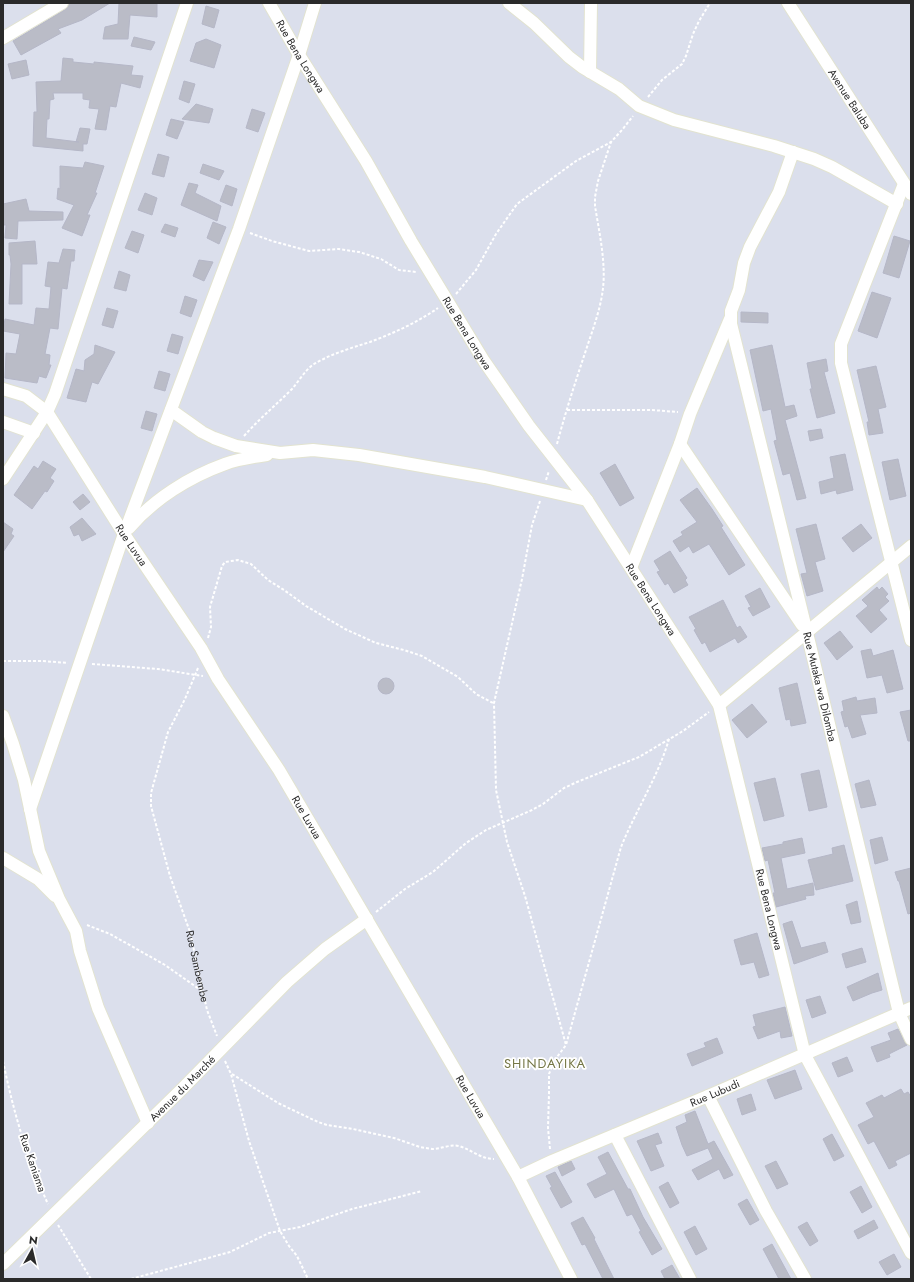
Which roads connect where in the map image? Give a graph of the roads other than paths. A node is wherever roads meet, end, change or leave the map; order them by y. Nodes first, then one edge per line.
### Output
1 (62, 3) edge
2 (187, 3) edge
3 (268, 3) edge
4 (315, 3) edge
5 (591, 3) edge
6 (788, 3) edge
7 (514, 5) edge
8 (3, 38) edge
9 (299, 55) junction
10 (590, 72) junction
11 (793, 152) junction
12 (904, 184) junction
13 (911, 194) edge
14 (896, 204) junction
15 (731, 318) junction
16 (3, 389) edge
17 (171, 410) junction
18 (47, 412) junction
19 (3, 422) edge
20 (34, 433) junction
21 (680, 444) junction
22 (280, 453) junction
23 (3, 479) edge
24 (587, 500) junction
25 (124, 534) junction
26 (911, 546) edge
27 (891, 562) junction
28 (631, 568) junction
29 (807, 633) junction
30 (911, 640) edge
31 (719, 705) junction
32 (3, 716) edge
33 (30, 809) junction
34 (3, 858) edge
35 (59, 899) junction
36 (367, 919) junction
37 (911, 1008) edge
38 (899, 1013) junction
39 (911, 1039) edge
40 (805, 1055) junction
41 (708, 1096) junction
42 (148, 1123) junction
43 (615, 1135) junction
44 (518, 1177) junction
45 (911, 1252) edge
46 (3, 1264) edge
47 (565, 1277) edge
48 (690, 1279) edge
49 (805, 1279) edge

1 - 8 street
2 - 18 street
3 - 9 street, Rue Bena Longwa
4 - 9 street
5 - 10 street
6 - 12 street, Avenue Baluba
7 - 10 street
9 - 17 street
9 - 24 street, Rue Bena Longwa
10 - 11 street
11 - 14 street
11 - 15 street
12 - 13 street, Avenue Baluba
12 - 14 street
14 - 27 street
15 - 21 street
15 - 29 street, Rue Mutaka wa Dilomba
16 - 18 street, Rue Luvua
17 - 22 street
17 - 25 street
18 - 20 street
18 - 25 street, Rue Luvua
19 - 20 street
20 - 23 street
21 - 28 street
21 - 29 street
22 - 24 street
22 - 25 street
24 - 28 street, Rue Bena Longwa
25 - 33 street
25 - 36 street, Rue Luvua
26 - 27 street
27 - 29 street
27 - 30 street
28 - 31 street, Rue Bena Longwa
29 - 31 street
29 - 38 street, Rue Mutaka wa Dilomba
31 - 40 street, Rue Bena Longwa
32 - 33 street
33 - 35 street
34 - 35 street
35 - 42 street
36 - 42 street, Avenue du Marché
36 - 44 street, Rue Luvua
37 - 38 street, Rue Lubudi
38 - 39 street, Rue Mutaka wa Dilomba
38 - 40 street, Rue Lubudi
40 - 41 street, Rue Lubudi
40 - 45 street, Rue Bena Longwa
41 - 43 street, Rue Lubudi
41 - 49 street
42 - 46 street, Avenue du Marché
43 - 44 street, Rue Lubudi
43 - 48 street
44 - 47 street, Rue Luvua

